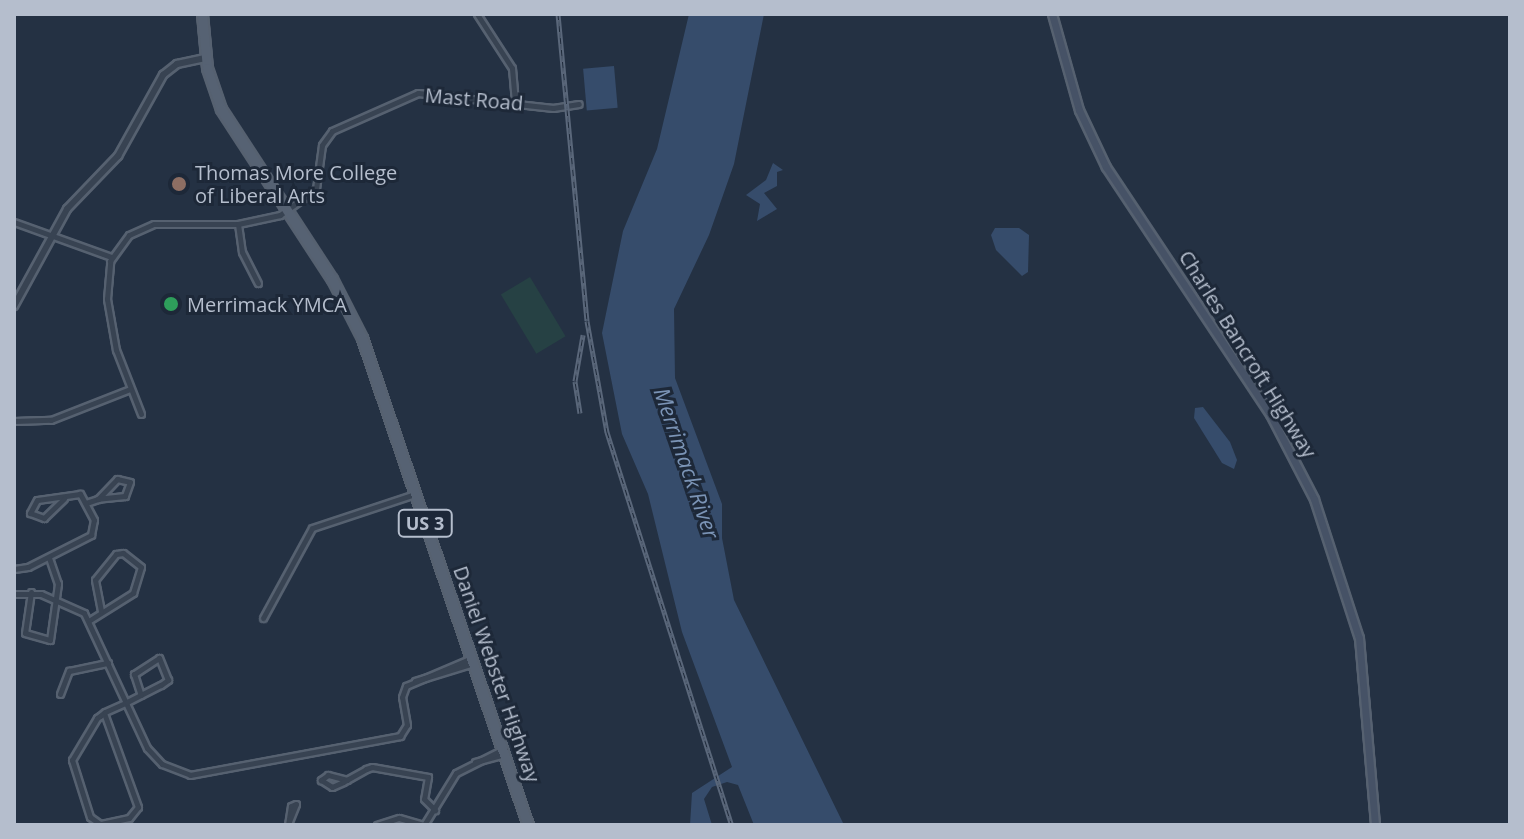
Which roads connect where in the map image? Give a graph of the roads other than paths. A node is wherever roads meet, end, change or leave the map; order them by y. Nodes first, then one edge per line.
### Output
1 (202, 14) edge
2 (477, 14) edge
3 (1052, 14) edge
4 (206, 58) junction
5 (515, 102) junction
6 (579, 104) dead end
7 (287, 211) junction
8 (14, 222) edge
9 (238, 224) junction
10 (54, 233) junction
11 (111, 257) junction
12 (258, 283) dead end
13 (14, 306) edge
14 (130, 389) junction
15 (141, 414) dead end
16 (14, 421) edge
17 (416, 494) junction
18 (64, 499) junction
19 (98, 499) junction
20 (86, 503) junction
21 (49, 558) junction
22 (14, 569) edge
23 (31, 592) junction
24 (14, 594) edge
25 (55, 598) junction
26 (101, 610) junction
27 (263, 618) dead end
28 (90, 620) junction
29 (473, 661) junction
30 (108, 663) junction
31 (60, 694) dead end
32 (141, 695) junction
33 (127, 702) junction
34 (104, 713) junction
35 (505, 751) junction
36 (347, 780) dead end
37 (435, 810) junction
38 (377, 825) edge
39 (424, 825) edge
40 (528, 825) edge
41 (1375, 825) edge

1 - 4 main road, Daniel Webster Highway / US 3
2 - 5 street
3 - 41 main road, Charles Bancroft Highway
4 - 7 main road, Daniel Webster Highway / US 3
4 - 10 street
5 - 6 street, Mast Road
5 - 7 street, Mast Road
7 - 9 street
7 - 17 main road, Daniel Webster Highway / US 3
8 - 10 street
9 - 11 street
9 - 12 street
10 - 11 street
10 - 13 street
11 - 14 street
14 - 15 street
14 - 16 street
17 - 27 street
17 - 29 main road, Daniel Webster Highway / US 3
18 - 18 street
18 - 20 street
19 - 19 street
19 - 20 street
20 - 21 street
21 - 22 street
21 - 25 street
23 - 24 street
23 - 25 street
23 - 25 street
25 - 28 street
26 - 26 street
26 - 28 street
28 - 30 street
29 - 33 street
29 - 35 main road, Daniel Webster Highway / US 3
30 - 31 street
30 - 33 street
32 - 32 street
32 - 33 street
33 - 34 street
34 - 34 street
35 - 37 street
35 - 40 main road, Daniel Webster Highway / US 3
36 - 37 street
37 - 39 street
38 - 39 street

